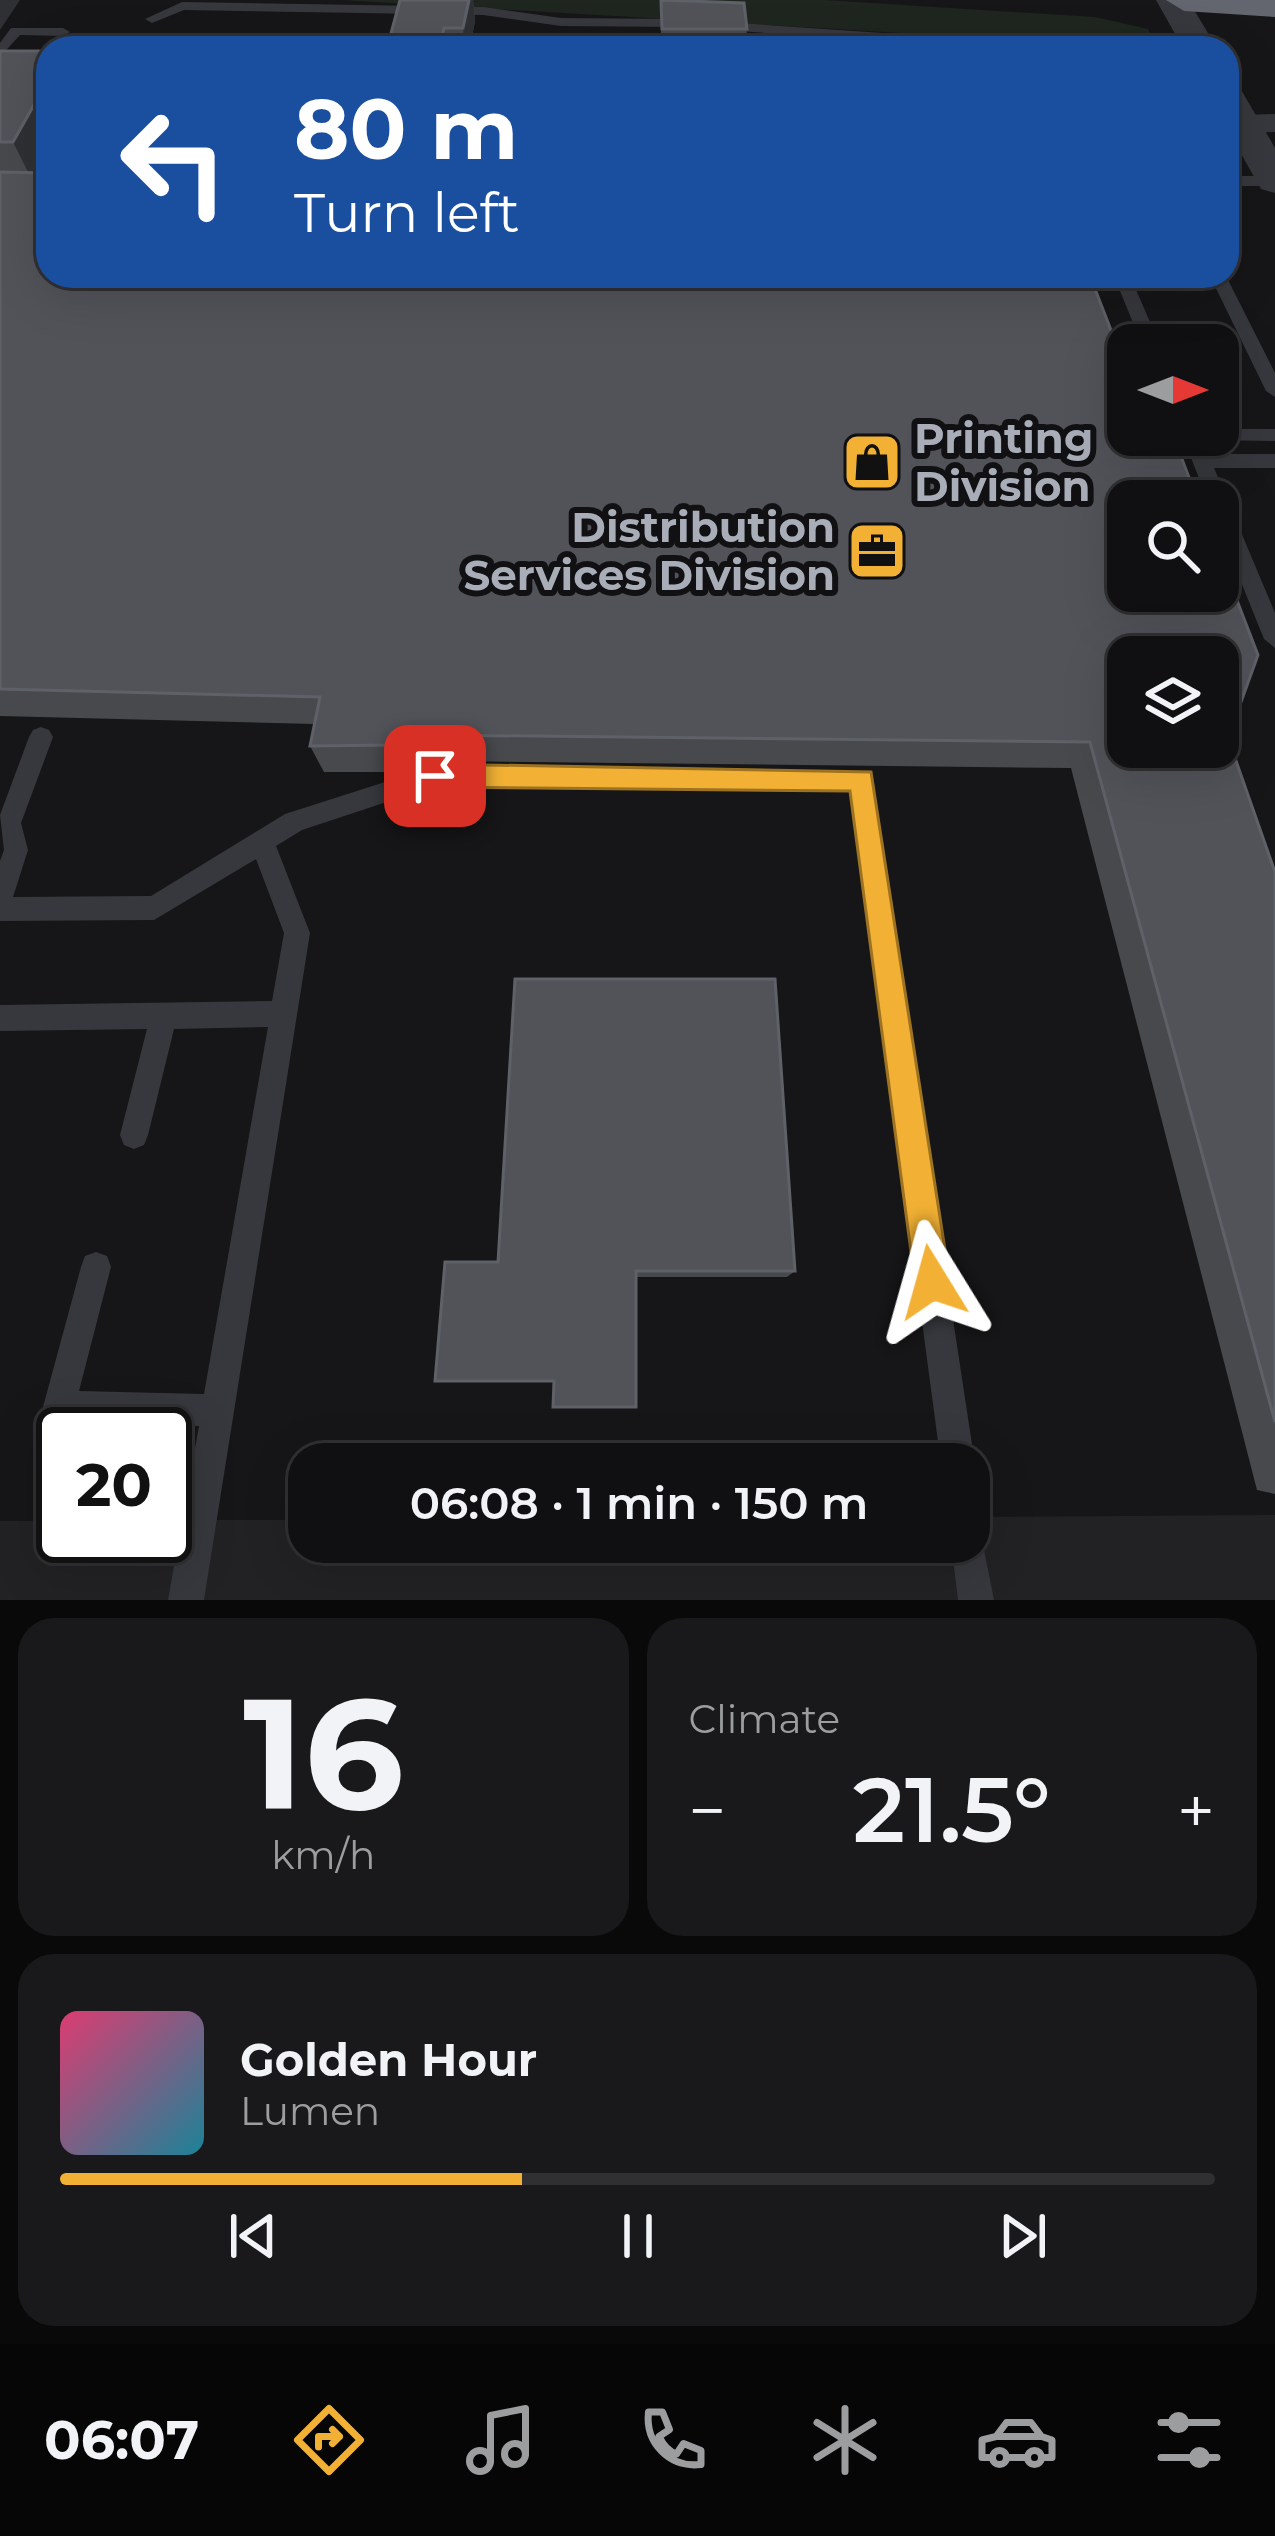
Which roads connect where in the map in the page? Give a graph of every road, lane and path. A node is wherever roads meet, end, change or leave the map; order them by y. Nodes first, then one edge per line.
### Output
1 (1172, 0) edge
2 (1184, 0) edge
3 (1272, 5) edge
4 (152, 19) dead end
5 (63, 32) dead end
6 (875, 36) edge
7 (1193, 36) edge
8 (0, 53) edge
9 (1243, 117) edge
10 (1239, 181) edge
11 (1275, 181) edge
12 (1127, 288) edge
13 (1225, 288) edge
14 (1142, 324) edge
15 (1275, 392) edge
16 (1239, 435) edge
17 (1275, 435) edge
18 (1202, 456) edge
19 (1204, 461) junction
20 (1275, 461) edge
21 (1275, 639) edge
22 (41, 737) dead end
23 (261, 840) junction
24 (0, 897) edge
25 (0, 909) edge
26 (284, 1014) junction
27 (164, 1016) junction
28 (0, 1018) edge
29 (134, 1135) dead end
30 (96, 1267) dead end
31 (218, 1410) junction
32 (955, 1443) edge
33 (971, 1563) edge
34 (186, 1600) edge
35 (976, 1600) edge

1 - 7 street
2 - 3 highway
4 - 6 lane
5 - 8 lane
9 - 11 street
10 - 11 lane
12 - 14 lane
13 - 15 lane
16 - 17 lane
18 - 19 lane
19 - 20 lane
19 - 21 lane
22 - 24 lane
23 - 25 lane
23 - 26 lane
23 - 32 lane
26 - 27 lane
26 - 31 lane
27 - 28 lane
27 - 29 lane
30 - 31 lane
31 - 34 lane
33 - 35 lane

